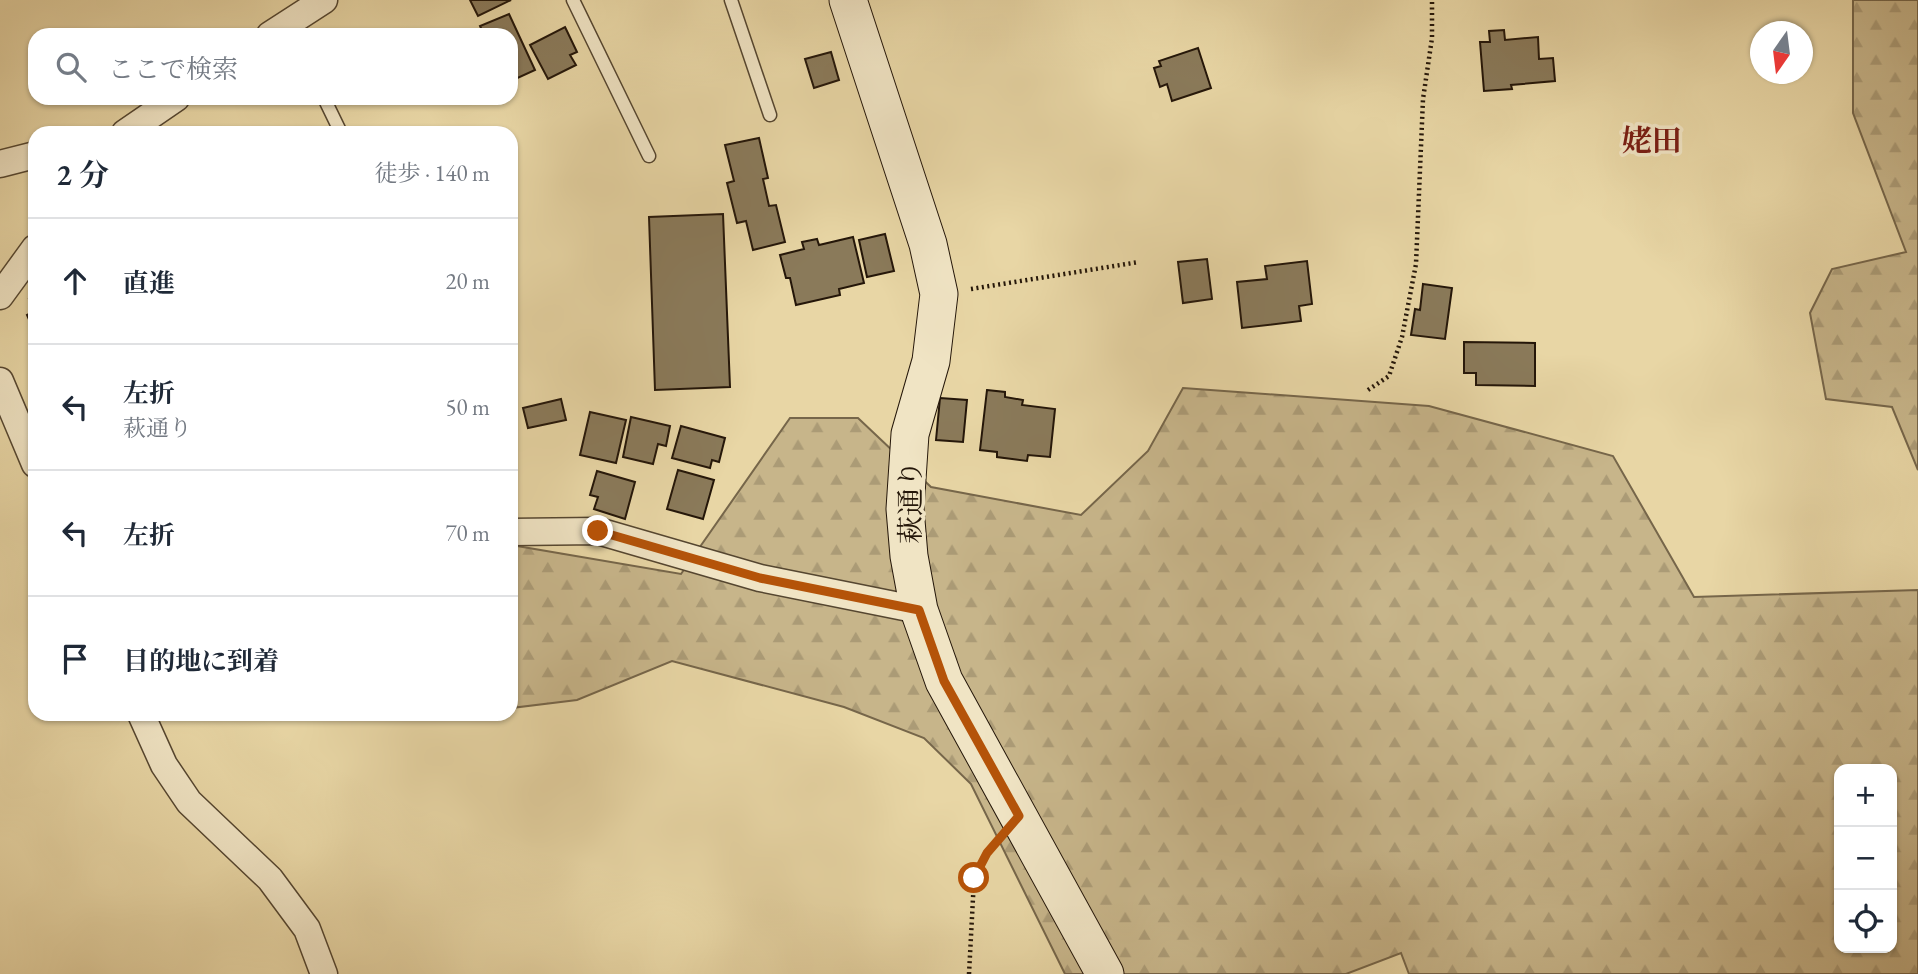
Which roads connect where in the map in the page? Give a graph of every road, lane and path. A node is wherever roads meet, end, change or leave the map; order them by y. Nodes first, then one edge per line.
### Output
1 (324, 0) edge
2 (573, 0) edge
3 (731, 0) edge
4 (848, 0) edge
5 (1432, 0) edge
6 (288, 28) edge
7 (166, 105) edge
8 (327, 105) edge
9 (769, 115) dead end
10 (134, 126) edge
11 (338, 126) edge
12 (649, 156) dead end
13 (28, 157) edge
14 (0, 164) edge
15 (28, 258) edge
16 (1139, 262) dead end
17 (939, 294) junction
18 (0, 296) edge
19 (0, 381) edge
20 (1368, 390) dead end
21 (28, 447) edge
22 (518, 532) edge
23 (919, 610) junction
24 (144, 721) edge
25 (1019, 816) junction
26 (324, 974) edge
27 (969, 974) edge
28 (1105, 974) edge

1 - 6 street
2 - 12 lane
3 - 9 lane
4 - 17 street, 萩通り
5 - 20 path
7 - 10 street
8 - 11 lane
13 - 14 street
15 - 18 street
16 - 17 path
17 - 23 street, 萩通り
19 - 21 street
22 - 23 street
23 - 25 street, 萩通り
24 - 26 street
25 - 27 path
25 - 28 street, 萩通り

